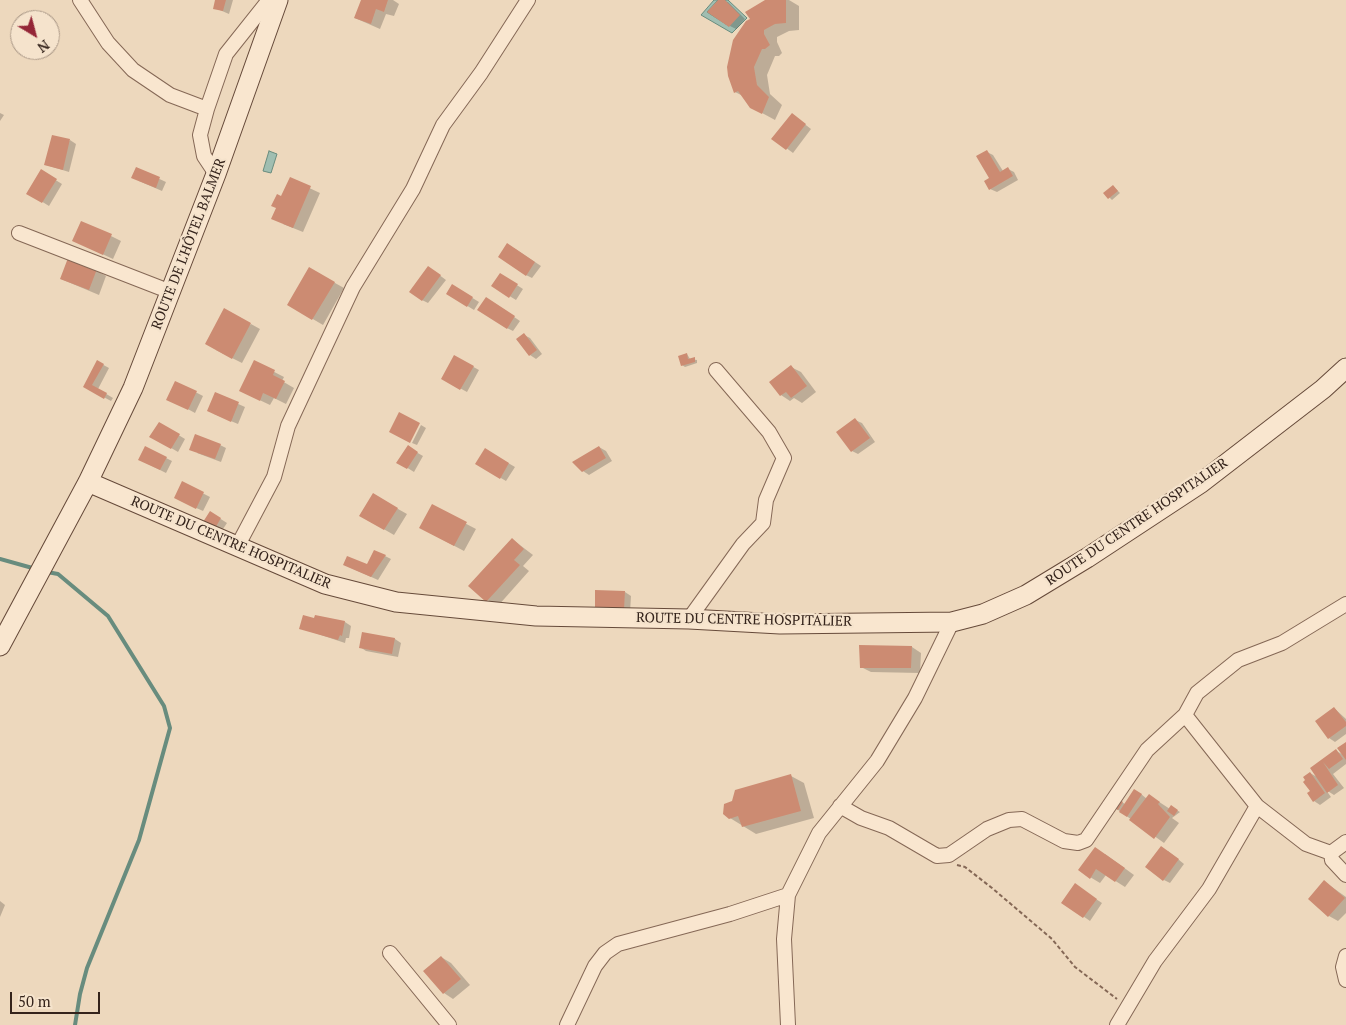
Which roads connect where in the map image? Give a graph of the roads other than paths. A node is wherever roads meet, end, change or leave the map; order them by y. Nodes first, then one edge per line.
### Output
1 (80, 0) edge
2 (268, 0) edge
3 (278, 0) edge
4 (528, 0) edge
5 (207, 109) junction
6 (216, 174) junction
7 (19, 233) dead end
8 (171, 292) junction
9 (1346, 368) edge
10 (716, 370) dead end
11 (88, 482) junction
12 (237, 547) junction
13 (1346, 604) edge
14 (689, 619) junction
15 (952, 622) junction
16 (0, 646) edge
17 (1185, 715) junction
18 (840, 806) junction
19 (1257, 806) junction
20 (1346, 842) edge
21 (1332, 853) junction
22 (1346, 875) edge
23 (788, 895) junction
24 (390, 953) dead end
25 (1346, 956) edge
26 (1346, 980) edge
27 (449, 1025) edge
28 (566, 1025) edge
29 (788, 1025) edge
30 (1117, 1025) edge

1 - 5 street
2 - 5 street
3 - 6 street, ROUTE DE L'HÔTEL BALMER
4 - 12 street
5 - 6 street
6 - 8 street, ROUTE DE L'HÔTEL BALMER
7 - 8 street
8 - 11 street, ROUTE DE L'HÔTEL BALMER
9 - 15 street, ROUTE DU CENTRE HOSPITALIER
10 - 14 street
11 - 12 street, ROUTE DU CENTRE HOSPITALIER
11 - 16 street, ROUTE DE L'HÔTEL BALMER
12 - 14 street, ROUTE DU CENTRE HOSPITALIER
13 - 17 street
14 - 15 street, ROUTE DU CENTRE HOSPITALIER
15 - 18 street
17 - 18 street
17 - 19 street
18 - 23 street
19 - 21 street
19 - 30 street
20 - 21 street
21 - 22 street
23 - 28 street
23 - 29 street
24 - 27 street
25 - 26 street

